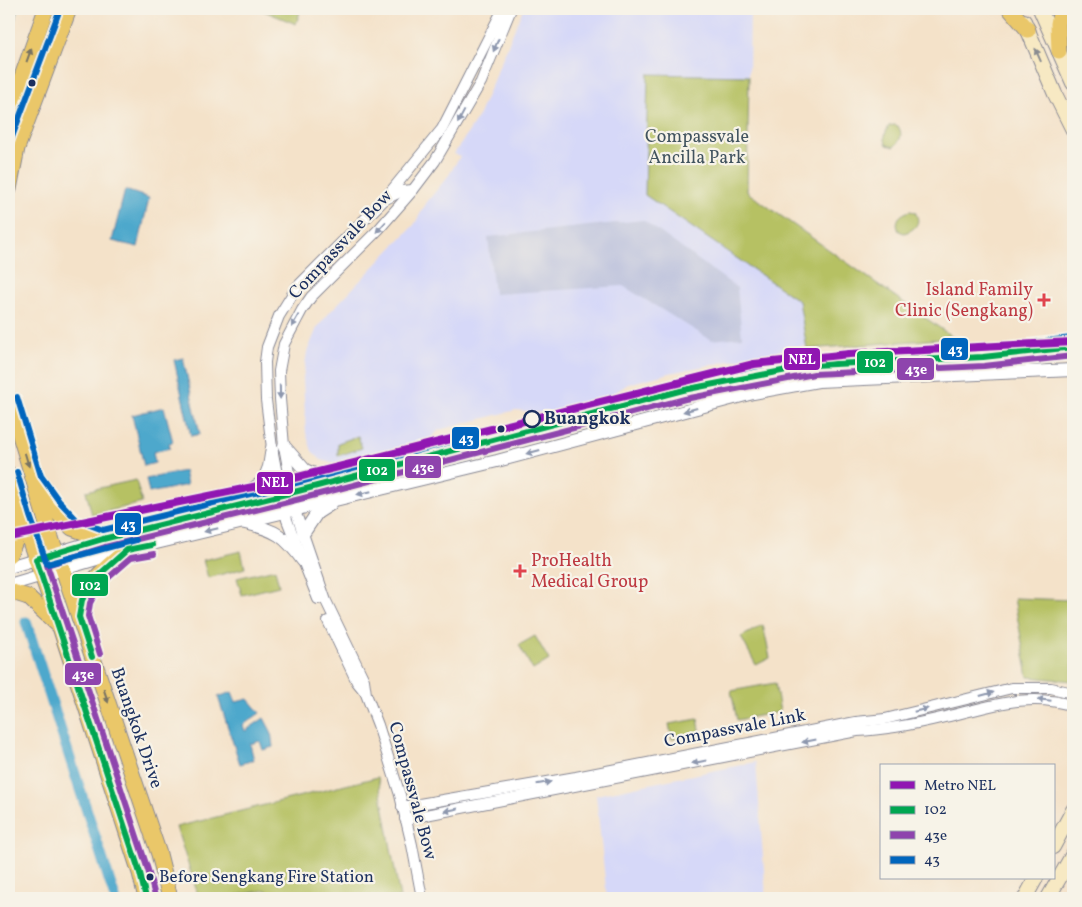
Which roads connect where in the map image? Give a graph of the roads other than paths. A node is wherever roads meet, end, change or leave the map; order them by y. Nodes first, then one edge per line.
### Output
1 (46, 9) edge
2 (69, 9) edge
3 (503, 9) edge
4 (511, 9) edge
5 (1010, 9) edge
6 (1019, 9) edge
7 (1040, 9) edge
8 (1061, 9) edge
9 (1028, 30) junction
10 (1059, 51) junction
11 (1073, 83) edge
12 (9, 113) edge
13 (1073, 130) edge
14 (435, 160) junction
15 (410, 167) junction
16 (9, 189) edge
17 (413, 190) junction
18 (383, 201) junction
19 (1073, 347) edge
20 (1073, 370) edge
21 (9, 399) edge
22 (278, 447) junction
23 (9, 474) edge
24 (33, 480) junction
25 (334, 482) junction
26 (287, 494) junction
27 (339, 498) junction
28 (290, 511) junction
29 (206, 515) junction
30 (22, 519) junction
31 (242, 522) junction
32 (303, 534) junction
33 (102, 539) junction
34 (127, 550) junction
35 (57, 552) junction
36 (9, 556) edge
37 (36, 559) junction
38 (303, 561) junction
39 (9, 567) edge
40 (63, 568) junction
41 (42, 575) junction
42 (9, 585) edge
43 (9, 591) edge
44 (79, 617) junction
45 (60, 627) junction
46 (1073, 693) edge
47 (366, 694) junction
48 (1073, 706) edge
49 (402, 807) junction
50 (1073, 810) edge
51 (405, 820) junction
52 (1054, 845) edge
53 (1073, 854) edge
54 (1035, 880) edge
55 (146, 898) edge
56 (170, 898) edge
57 (422, 898) edge
58 (1025, 898) edge
59 (1048, 898) edge

12 -> 1 main road
2 - 16 main road
3 - 15 street, Compassvale Bow
4 -> 14 street, Compassvale Bow
5 - 9 main road
6 - 9 main road
7 - 10 main road
8 - 10 main road
13 -> 9 main road
10 - 11 main road
14 - 15 street
14 - 17 street, Compassvale Bow
15 - 18 street, Compassvale Bow
17 - 18 street, Compassvale Bow
17 -> 22 street, Compassvale Bow
18 - 22 street, Compassvale Bow
19 - 25 street
20 -> 27 street
21 -> 24 main road, Buangkok Drive
22 - 25 street
22 - 26 street, Compassvale Bow
22 - 29 street
23 - 30 main road
24 - 33 main road
24 - 35 main road, Buangkok Drive
25 - 26 street
26 - 28 street, Compassvale Bow
26 - 29 street
27 - 28 street
27 - 32 street
28 - 31 street
28 - 32 street, Compassvale Bow
28 - 38 street, Compassvale Bow
29 - 33 street
30 - 36 main road
30 - 37 main road
31 -> 34 street
31 - 38 street
32 - 47 street, Compassvale Bow
33 - 35 street
34 - 40 street
34 - 44 main road
35 - 37 street
35 - 40 main road, Buangkok Drive
37 - 39 street
37 - 41 main road
38 - 47 street, Compassvale Bow
40 - 41 street
40 - 44 main road, Buangkok Drive
41 - 42 street
41 - 45 main road
43 - 45 main road
44 -> 56 main road, Buangkok Drive
45 - 55 main road
49 -> 46 street, Compassvale Link
47 - 49 street, Compassvale Bow
48 -> 51 street, Compassvale Link
49 - 51 street, Compassvale Bow
50 - 52 main road
51 - 57 street, Compassvale Bow
53 - 59 main road
54 - 58 main road

